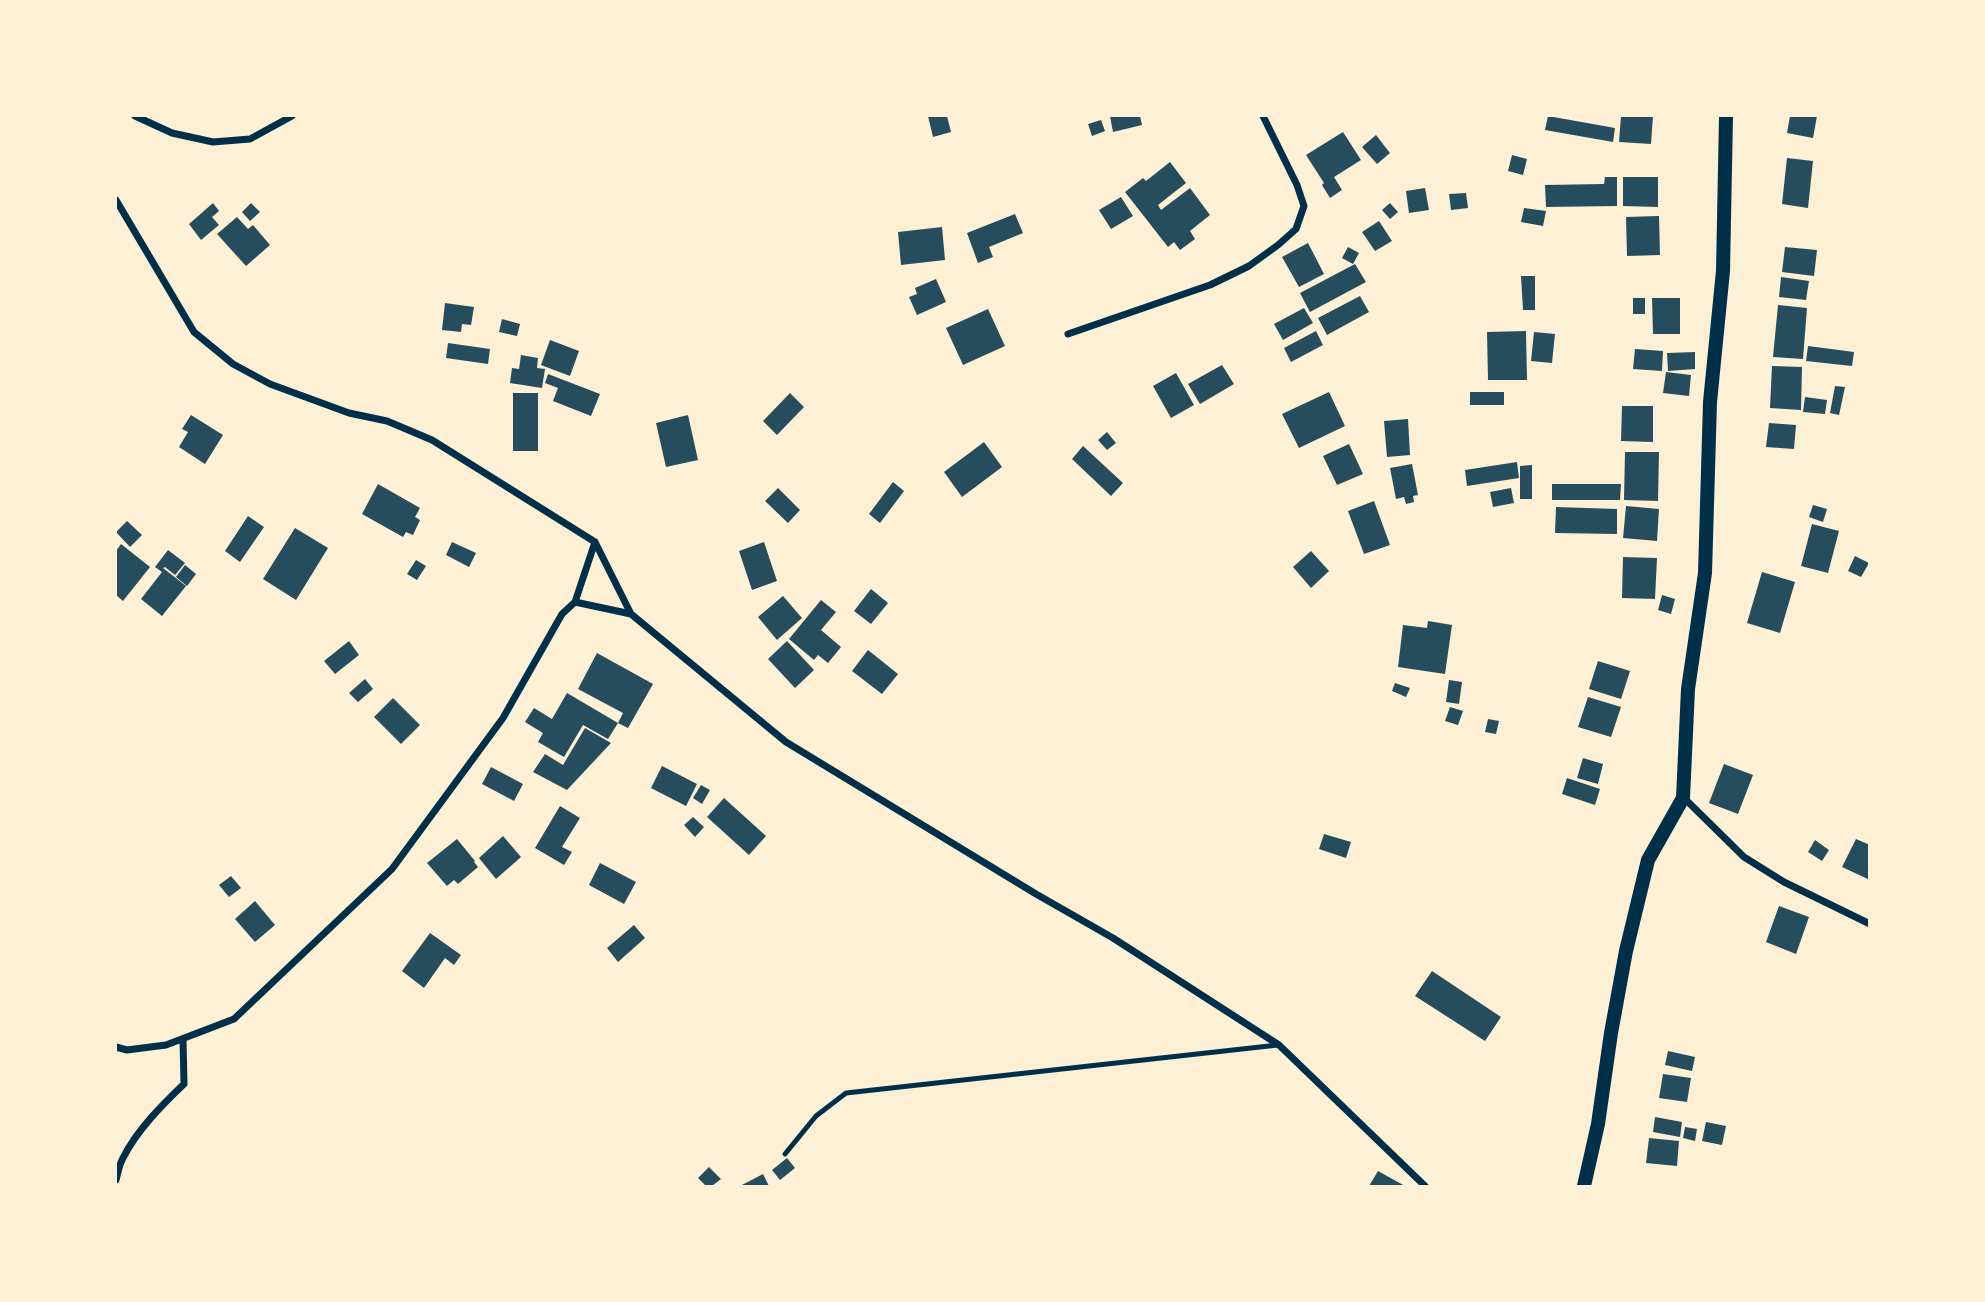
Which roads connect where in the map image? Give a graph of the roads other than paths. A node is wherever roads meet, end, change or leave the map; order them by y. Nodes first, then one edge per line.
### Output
1 (135, 116) edge
2 (292, 116) edge
3 (1263, 116) edge
4 (1726, 116) edge
5 (116, 200) edge
6 (1068, 334) dead end
7 (595, 542) junction
8 (575, 602) junction
9 (631, 614) junction
10 (1683, 798) junction
11 (1870, 924) edge
12 (183, 1039) junction
13 (1279, 1045) junction
14 (116, 1047) edge
15 (785, 1154) dead end
16 (116, 1180) edge
17 (1425, 1186) edge
18 (1584, 1186) edge

1 - 2 street
3 - 6 street
4 - 10 main road
5 - 7 street
7 - 8 street
7 - 9 street
8 - 9 street
8 - 12 street
9 - 13 street
10 - 11 street
10 - 18 main road
12 - 14 street
12 - 16 street
13 - 15 lane
13 - 17 street

